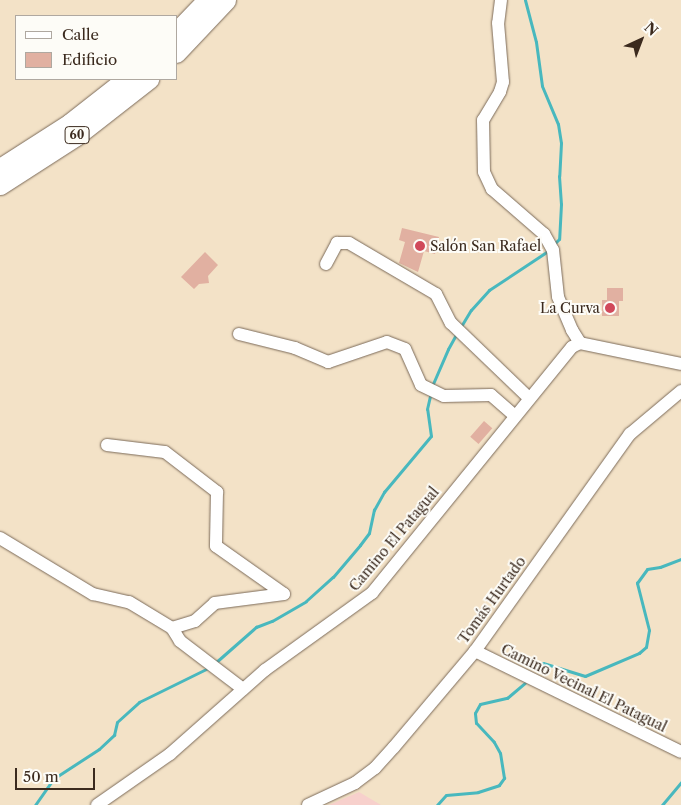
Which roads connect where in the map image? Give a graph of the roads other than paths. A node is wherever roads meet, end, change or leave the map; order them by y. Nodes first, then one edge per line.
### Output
1 (207, 0) edge
2 (226, 0) edge
3 (501, 0) edge
4 (178, 30) edge
5 (178, 51) edge
6 (125, 80) edge
7 (147, 80) edge
8 (0, 168) edge
9 (0, 185) edge
10 (326, 264) dead end
11 (239, 334) dead end
12 (580, 343) junction
13 (681, 364) edge
14 (681, 391) edge
15 (529, 398) junction
16 (514, 415) junction
17 (107, 445) dead end
18 (0, 538) edge
19 (172, 628) junction
20 (475, 651) junction
21 (242, 689) junction
22 (681, 752) edge
23 (97, 805) edge
24 (308, 805) edge

1 - 4 highway
2 - 5 highway
3 - 12 street
6 - 8 highway, 60
7 - 9 highway, 60
10 - 15 street
11 - 16 street
12 - 13 street
12 - 15 street, Camino El Patagual
14 - 20 street, Tomás Hurtado
15 - 16 street, Camino El Patagual
16 - 21 street, Camino El Patagual
17 - 19 street
18 - 19 street
19 - 21 street
20 - 22 street, Camino Vecinal El Patagual
20 - 24 street, Tomás Hurtado
21 - 23 street, Camino El Patagual

